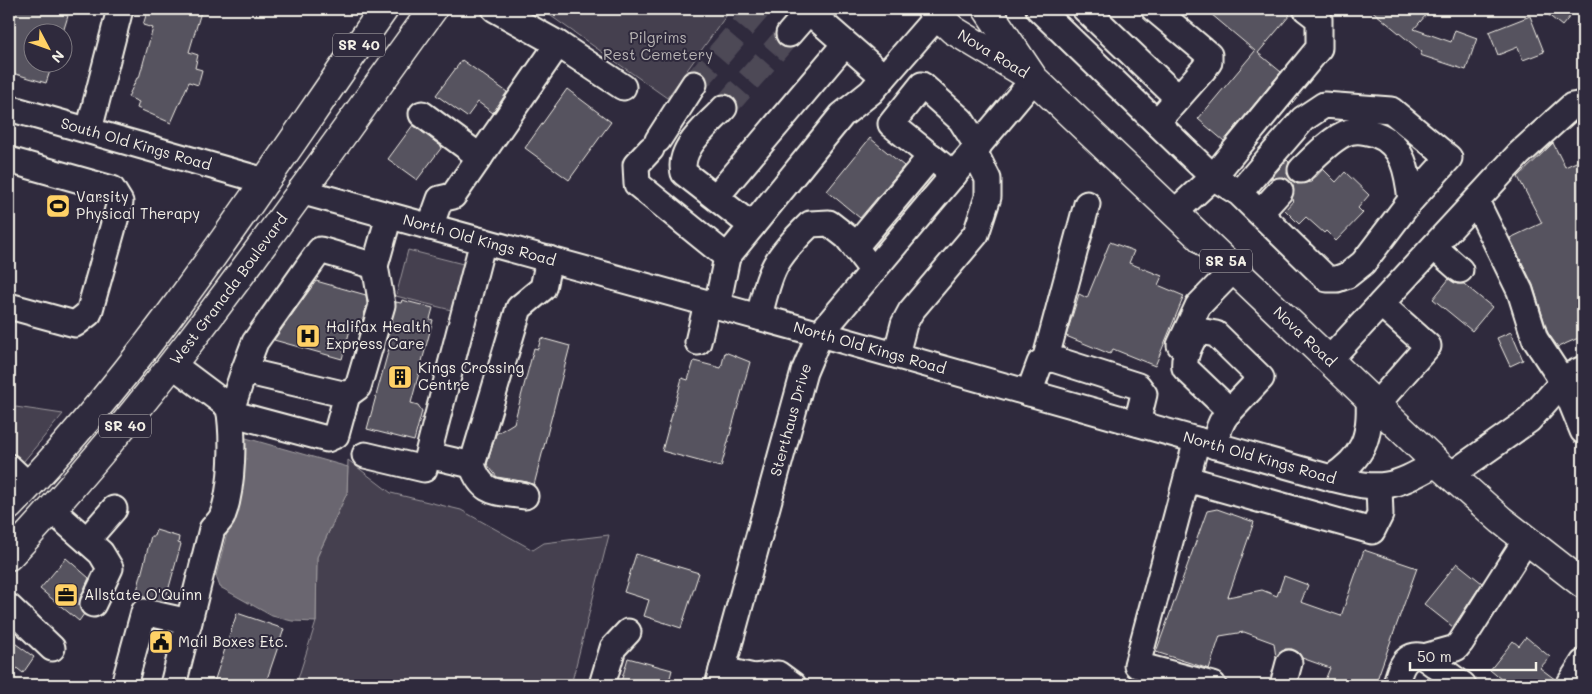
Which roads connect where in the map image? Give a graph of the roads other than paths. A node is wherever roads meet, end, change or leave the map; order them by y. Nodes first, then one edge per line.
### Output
1 (120, 9) edge
2 (384, 9) edge
3 (433, 9) edge
4 (495, 9) edge
5 (987, 9) edge
6 (1039, 9) edge
7 (1085, 9) edge
8 (1154, 9) edge
9 (1306, 9) edge
10 (807, 10) edge
11 (934, 12) edge
12 (789, 34) tunnel mouth
13 (558, 44) junction
14 (845, 44) junction
15 (884, 77) junction
16 (1034, 78) junction
17 (694, 84) tunnel mouth
18 (623, 87) dead end
19 (1178, 98) junction
20 (1583, 104) edge
21 (9, 108) edge
22 (724, 108) tunnel mouth
23 (311, 114) junction
24 (422, 114) dead end
25 (1157, 122) junction
26 (89, 130) junction
27 (976, 149) junction
28 (931, 156) junction
29 (480, 157) junction
30 (9, 160) edge
31 (1301, 170) dead end
32 (954, 175) junction
33 (1213, 177) junction
34 (265, 181) junction
35 (300, 191) junction
36 (1280, 191) dead end
37 (1239, 193) junction
38 (716, 197) junction
39 (1411, 200) junction
40 (1476, 201) junction
41 (1087, 204) dead end
42 (1175, 212) junction
43 (1260, 213) junction
44 (389, 216) junction
45 (752, 226) junction
46 (440, 230) junction
47 (482, 241) junction
48 (1434, 247) junction
49 (855, 248) junction
50 (255, 254) junction
51 (728, 257) junction
52 (548, 260) junction
53 (1364, 263) junction
54 (375, 266) junction
55 (1234, 269) junction
56 (1460, 270) dead end
57 (873, 271) junction
58 (1387, 298) junction
59 (712, 304) junction
60 (9, 306) edge
61 (759, 317) junction
62 (159, 328) junction
63 (820, 334) junction
64 (698, 342) dead end
65 (896, 355) junction
66 (1045, 360) junction
67 (1329, 360) junction
68 (173, 365) junction
69 (244, 371) junction
70 (1573, 375) edge
71 (353, 391) junction
72 (1029, 393) junction
73 (1372, 402) junction
74 (1227, 414) junction
75 (231, 423) junction
76 (1137, 424) junction
77 (1583, 431) edge
78 (1206, 443) junction
79 (365, 455) dead end
80 (428, 455) junction
81 (472, 465) junction
82 (9, 467) edge
83 (1444, 469) junction
84 (1331, 478) junction
85 (1187, 479) junction
86 (28, 485) junction
87 (1379, 486) junction
88 (525, 496) dead end
89 (9, 506) edge
90 (55, 506) junction
91 (114, 509) dead end
92 (9, 538) edge
93 (87, 540) junction
94 (1526, 540) junction
95 (9, 556) edge
96 (1583, 584) edge
97 (93, 604) dead end
98 (9, 607) edge
99 (189, 622) junction
100 (628, 632) dead end
101 (52, 648) dead end
102 (1424, 657) junction
103 (1583, 663) edge
104 (720, 678) edge
105 (124, 685) edge
106 (173, 685) edge
107 (602, 685) edge
108 (793, 685) edge
109 (1213, 685) edge
110 (1396, 685) edge
111 (1463, 685) edge
112 (1569, 685) edge

1 - 26 street
2 - 23 main road, SR 40
3 - 35 main road, West Granada Boulevard / SR 40
4 - 13 street
5 - 16 main road, Nova Road / SR 5A
6 - 25 street
7 - 19 street
8 - 19 street
9 - 33 street
10 - 12 street
10 - 14 street
11 - 15 street
11 - 16 main road, Nova Road / SR 5A
13 - 18 street
13 - 29 street
14 - 15 street
14 - 38 street
15 - 45 street
16 - 27 street, Sterthaus Drive
16 - 42 main road, Nova Road / SR 5A
17 - 51 street
19 - 25 street
20 - 40 street
21 - 26 street, South Old Kings Road
22 - 38 street
23 - 34 main road, SR 40
23 - 35 main road
24 - 29 street
25 - 33 street
26 - 34 street, South Old Kings Road
27 - 28 street
27 - 32 street, Sterthaus Drive
27 - 65 street
28 - 32 street
28 - 49 street
29 - 46 street
30 - 60 street
31 - 39 street
32 - 57 street, Sterthaus Drive
33 - 37 street
33 - 42 street
34 - 50 main road
34 - 62 main road, SR 40
35 - 44 street, North Old Kings Road
35 - 50 main road, West Granada Boulevard / SR 40
36 - 43 street
37 - 39 street
37 - 43 street
38 - 45 street
39 - 53 street
40 - 48 street
40 - 70 street
41 - 66 street
42 - 55 main road, Nova Road / SR 5A
43 - 53 street
44 - 46 street, North Old Kings Road
44 - 54 street
45 - 51 street
46 - 47 street, North Old Kings Road
47 - 52 street, North Old Kings Road
47 - 80 street
48 - 56 street
48 - 58 street
49 - 57 street
49 - 61 street
50 - 68 main road, West Granada Boulevard / SR 40
51 - 59 street
52 - 59 street, North Old Kings Road
52 - 81 street
53 - 58 street
54 - 69 street
54 - 71 street
55 - 67 main road, Nova Road / SR 5A
55 - 74 street
57 - 63 street, Sterthaus Drive
58 - 67 street
58 - 73 street
59 - 61 street, North Old Kings Road
59 - 64 street
61 - 63 street, North Old Kings Road
62 - 86 main road, SR 40
62 - 90 main road
63 - 65 street, North Old Kings Road
63 - 104 street, Sterthaus Drive
65 - 72 street, North Old Kings Road
66 - 72 street
66 - 76 street
67 - 73 main road, Nova Road / SR 5A
68 - 75 street
68 - 90 main road, West Granada Boulevard / SR 40
69 - 71 street
69 - 75 street
70 - 77 street
70 - 83 street, North Old Kings Road
71 - 75 street
72 - 76 street, North Old Kings Road
73 - 83 main road, Nova Road / SR 5A
73 - 84 street
74 - 74 street
74 - 78 street
75 - 99 street
76 - 78 street, North Old Kings Road
78 - 84 street, North Old Kings Road
78 - 85 street
79 - 80 street
80 - 81 street
81 - 88 street
82 - 86 street
83 - 87 street, North Old Kings Road
83 - 94 main road, Nova Road / SR 5A
84 - 87 street, North Old Kings Road
85 - 87 street
85 - 109 street
86 - 89 main road, SR 40
86 - 92 main road
90 - 93 street
90 - 95 main road, West Granada Boulevard / SR 40
91 - 93 street
93 - 97 street
94 - 96 main road, Nova Road / SR 5A
94 - 102 street
98 - 101 street
99 - 105 street
99 - 106 street
100 - 107 street
102 - 110 street
102 - 111 street
103 - 112 street
104 - 108 street

